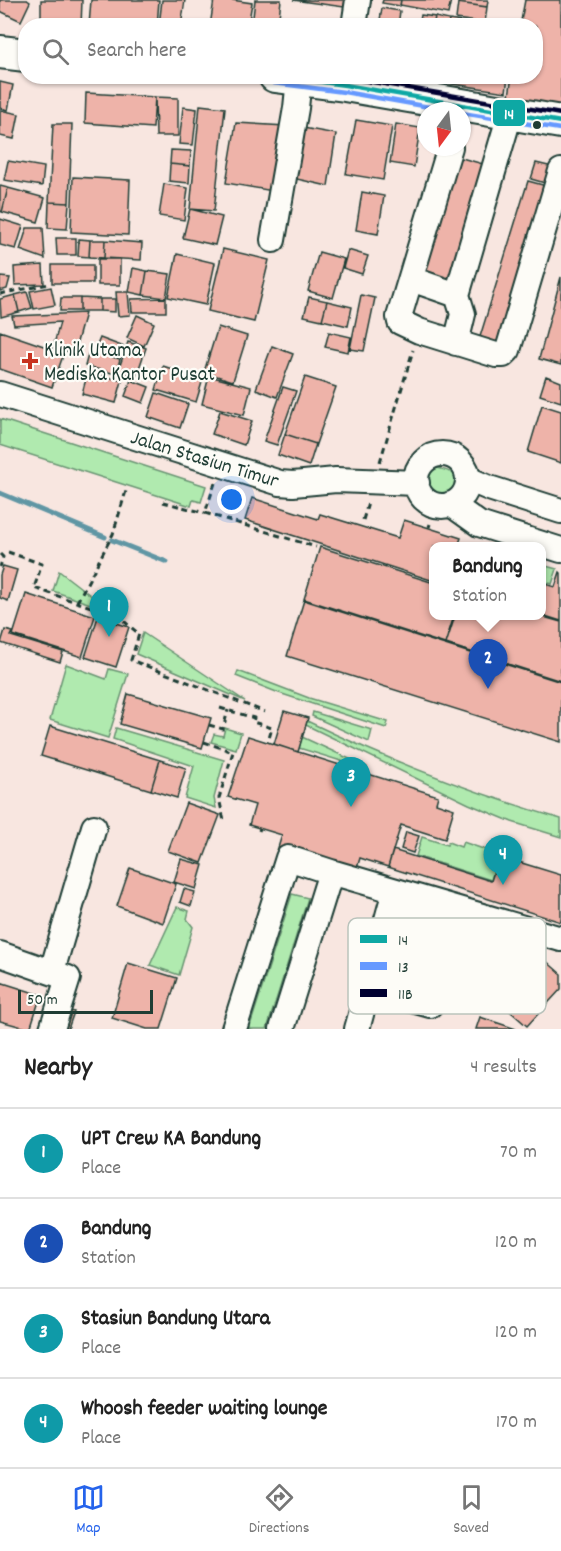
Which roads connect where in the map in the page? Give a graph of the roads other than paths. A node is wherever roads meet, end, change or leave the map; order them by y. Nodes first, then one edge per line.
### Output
1 (358, 0) edge
2 (355, 18) edge
3 (0, 52) edge
4 (18, 54) edge
5 (289, 84) edge
6 (358, 84) edge
7 (436, 102) edge
8 (471, 109) edge
9 (510, 114) junction
10 (561, 122) edge
11 (447, 156) edge
12 (561, 171) edge
13 (273, 240) dead end
14 (411, 279) junction
15 (457, 295) junction
16 (456, 343) junction
17 (0, 394) edge
18 (468, 479) junction
19 (417, 483) junction
20 (451, 504) junction
21 (561, 511) edge
22 (536, 542) edge
23 (546, 545) edge
24 (561, 550) edge
25 (94, 827) dead end
26 (331, 872) junction
27 (488, 918) edge
28 (546, 935) edge
29 (561, 939) edge
30 (0, 954) edge
31 (52, 971) junction
32 (361, 1014) edge
33 (52, 1029) edge
34 (234, 1029) edge
35 (282, 1029) edge
36 (357, 1029) edge

1 - 2 street
3 - 4 main road
5 - 13 street
6 - 7 main road
8 - 9 main road
9 - 10 main road
9 - 15 street
11 - 14 street
12 - 16 street
14 - 15 street
14 - 16 street
15 - 16 street
17 - 19 street, Jalan Stasiun Timur
18 - 19 street
18 - 20 street
18 - 21 street
19 - 20 street
20 - 22 street
23 - 24 street
25 - 31 street
26 - 27 street
26 - 34 street
26 - 35 street
28 - 29 street
30 - 31 street
31 - 33 street
32 - 36 street

